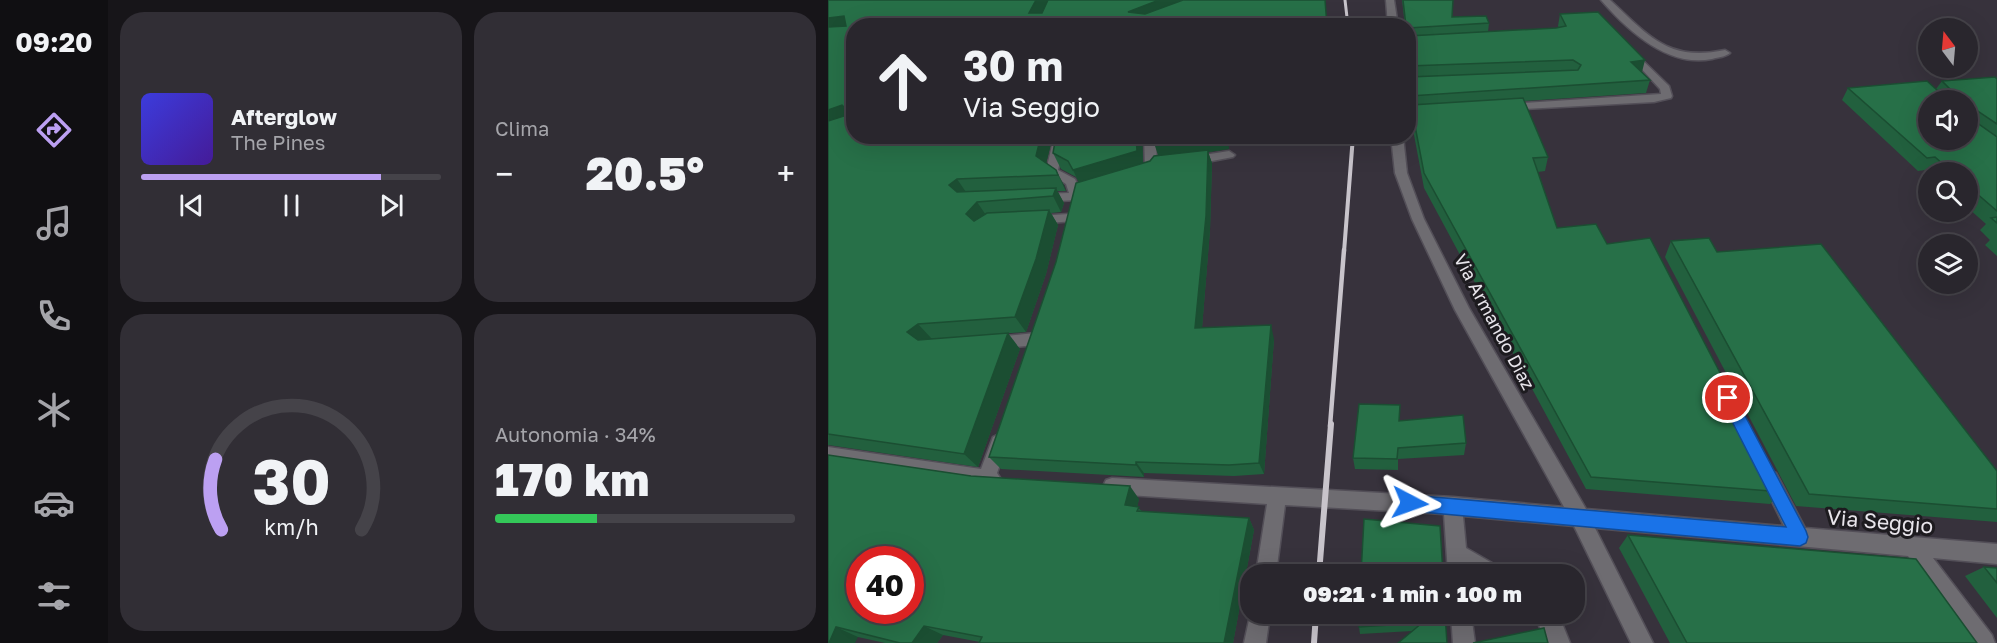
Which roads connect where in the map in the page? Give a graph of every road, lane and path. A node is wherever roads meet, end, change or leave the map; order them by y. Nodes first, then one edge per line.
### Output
1 (1390, 0) edge
2 (1605, 0) edge
3 (1392, 18) edge
4 (1619, 40) edge
5 (1725, 53) dead end
6 (1498, 107) edge
7 (1058, 144) edge
8 (1152, 144) edge
9 (1398, 144) edge
10 (1229, 155) dead end
11 (1183, 162) edge
12 (1129, 177) edge
13 (1078, 193) junction
14 (1027, 198) edge
15 (1025, 221) edge
16 (1034, 339) edge
17 (978, 344) edge
18 (1006, 424) edge
19 (828, 455) edge
20 (1762, 465) edge
21 (986, 478) junction
22 (1009, 480) edge
23 (1091, 485) edge
24 (1277, 496) junction
25 (1453, 506) junction
26 (1580, 517) junction
27 (1800, 537) junction
28 (1912, 548) junction
29 (1456, 554) junction
30 (1997, 554) edge
31 (1267, 564) edge
32 (1457, 564) edge
33 (1474, 564) edge
34 (1259, 624) edge
35 (1462, 624) edge
36 (1550, 624) edge
37 (1256, 643) edge
38 (1464, 643) edge
39 (1559, 643) edge
40 (1642, 643) edge
41 (1984, 643) edge

1 - 3 street
2 - 5 street
4 - 6 street
7 - 13 street
8 - 12 street
9 - 26 street, Via Armando Diaz
10 - 11 street
13 - 14 street
13 - 15 street
16 - 17 street
18 - 21 street
19 - 21 street
20 - 27 street
21 - 22 street
23 - 24 street, Via Seggio
24 - 25 street, Via Seggio
24 - 31 street
25 - 26 street, Via Seggio
25 - 29 street
26 - 27 street, Via Seggio
26 - 40 street, Via Armando Diaz
27 - 28 street, Via Seggio
28 - 30 street, Via Seggio
28 - 41 street
29 - 32 street
29 - 33 street
34 - 37 street
35 - 38 street
36 - 39 street

